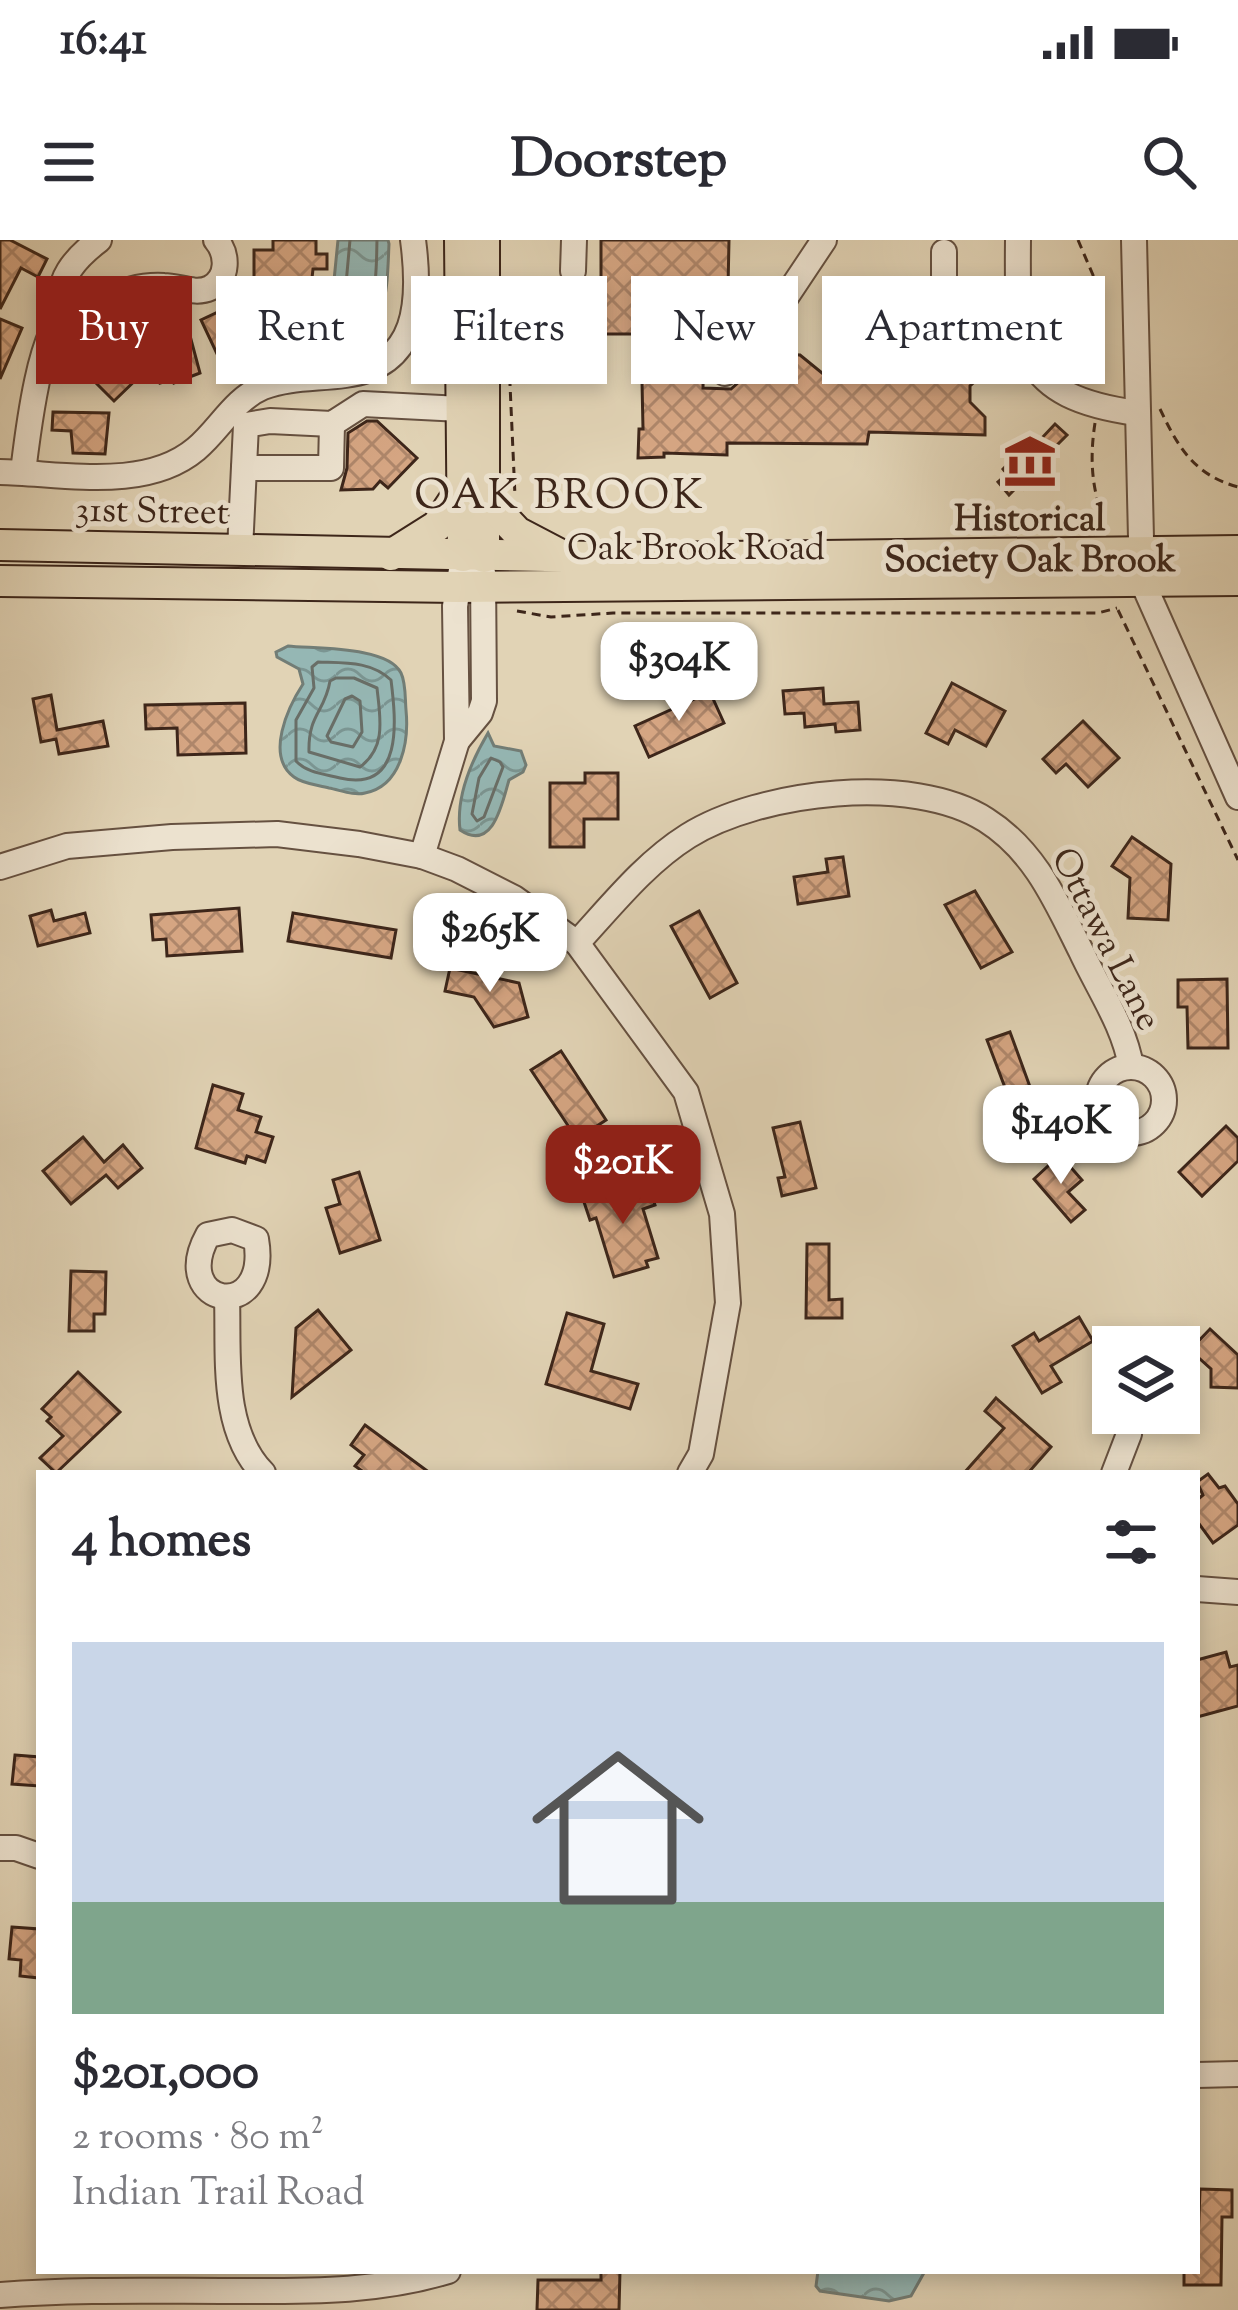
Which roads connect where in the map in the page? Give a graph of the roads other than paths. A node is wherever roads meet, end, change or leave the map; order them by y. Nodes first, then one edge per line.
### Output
1 (99, 240) edge
2 (216, 240) edge
3 (413, 240) edge
4 (460, 240) edge
5 (484, 240) edge
6 (574, 240) edge
7 (824, 240) edge
8 (1018, 240) edge
9 (1134, 240) edge
10 (944, 252) dead end
11 (573, 271) dead end
12 (67, 276) edge
13 (944, 276) edge
14 (798, 279) edge
15 (192, 289) edge
16 (36, 384) edge
17 (1147, 404) junction
18 (461, 409) junction
19 (332, 424) junction
20 (244, 468) junction
21 (12, 472) edge
22 (487, 496) junction
23 (0, 545) edge
24 (240, 550) junction
25 (1238, 551) edge
26 (303, 554) joint
27 (391, 555) junction
28 (564, 557) junction
29 (1140, 567) junction
30 (472, 571) junction
31 (1238, 580) edge
32 (0, 581) edge
33 (297, 585) joint
34 (1238, 797) edge
35 (422, 856) junction
36 (0, 867) edge
37 (577, 943) junction
38 (1131, 1067) dead end
39 (226, 1297) dead end
40 (1129, 1434) dead end
41 (260, 1470) edge
42 (692, 1470) edge
43 (1115, 1470) edge
44 (1200, 1589) edge
45 (1238, 1592) edge
46 (0, 1848) edge
47 (36, 1855) edge
48 (1238, 2074) edge
49 (1200, 2075) edge
50 (438, 2274) edge
51 (123, 2291) edge
52 (0, 2295) edge

1 - 12 street
2 - 15 street
3 - 21 street
4 - 18 main road
5 - 22 main road
6 - 11 street
7 - 14 street
8 - 17 street
9 - 17 street
10 - 13 street
16 - 21 street
17 - 29 street
18 - 19 street
18 - 22 main road
19 - 20 street
19 - 20 street
20 - 24 street
22 - 27 main road
22 - 28 main road
22 - 30 main road
23 - 24 main road, 31st Street
24 - 26 main road, 31st Street
25 - 29 main road, Oak Brook Road
26 - 27 main road, Oak Brook Road
27 - 30 main road, Oak Brook Road
28 - 29 main road, Oak Brook Road
28 - 30 main road, Oak Brook Road
29 - 30 main road, Oak Brook Road
29 - 31 main road, Oak Brook Road
29 - 34 street
30 - 33 main road, Oak Brook Road
30 - 35 street
32 - 33 main road, 31st Street
35 - 36 street
35 - 37 street
37 - 38 street, Ottawa Lane
37 - 42 street
39 - 41 street
40 - 43 street
44 - 45 street
46 - 47 street
48 - 49 street
50 - 51 street
51 - 52 street

